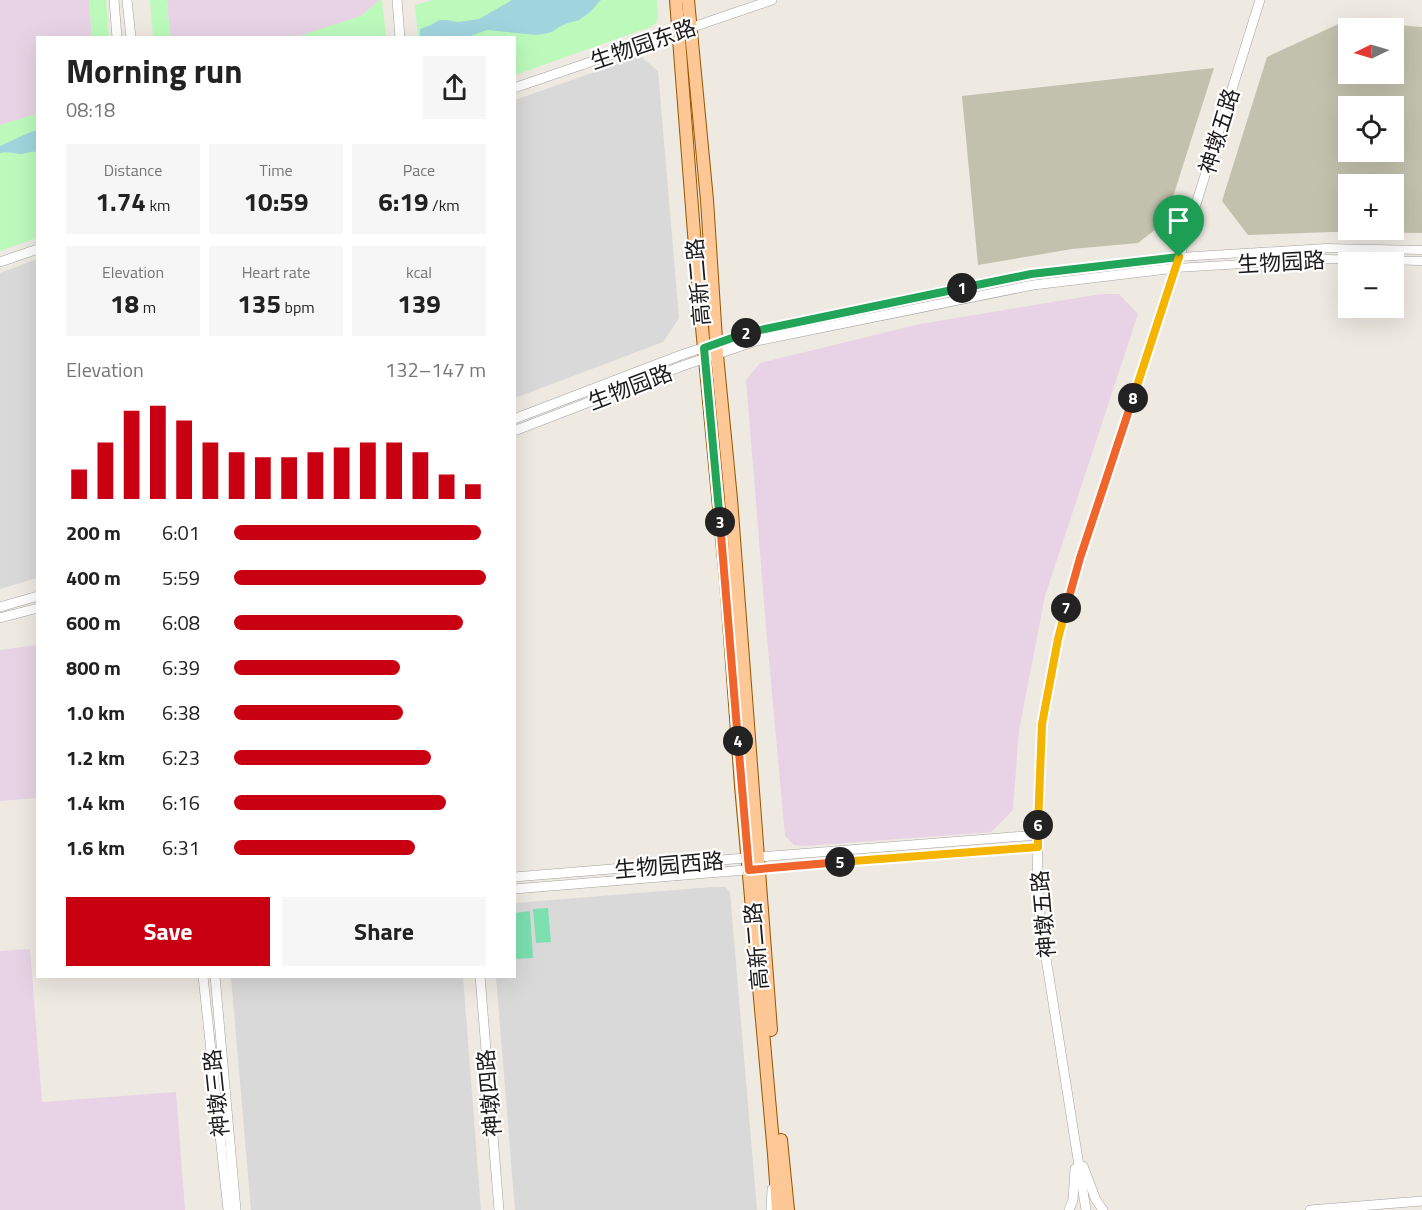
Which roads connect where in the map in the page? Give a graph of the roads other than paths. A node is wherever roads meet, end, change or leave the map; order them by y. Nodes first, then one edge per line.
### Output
1 (114, 0) edge
2 (127, 0) edge
3 (397, 0) edge
4 (676, 0) edge
5 (688, 0) edge
6 (772, 0) edge
7 (1260, 0) edge
8 (684, 30) junction
9 (117, 36) edge
10 (131, 36) edge
11 (400, 36) edge
12 (516, 87) edge
13 (36, 250) edge
14 (1422, 250) edge
15 (1179, 257) junction
16 (1422, 261) edge
17 (0, 262) edge
18 (1176, 268) junction
19 (710, 351) junction
20 (516, 419) edge
21 (516, 430) edge
22 (36, 597) edge
23 (0, 607) edge
24 (36, 609) edge
25 (0, 618) edge
26 (1038, 835) junction
27 (1038, 847) junction
28 (754, 863) junction
29 (516, 877) edge
30 (516, 889) edge
31 (203, 978) edge
32 (215, 978) edge
33 (480, 978) edge
34 (1076, 1149) junction
35 (774, 1154) junction
36 (1422, 1201) edge
37 (788, 1206) edge
38 (228, 1210) edge
39 (236, 1210) edge
40 (499, 1210) edge
41 (771, 1210) edge
42 (778, 1210) edge
43 (1069, 1210) edge
44 (1086, 1210) edge
45 (1103, 1210) edge
46 (1310, 1210) edge

1 - 9 street
2 - 10 street
3 - 11 street
4 - 8 main road, 高新二路
5 - 8 main road, 高新二路
6 - 8 street, 生物园东路
7 - 15 street, 神墩五路
8 - 12 street, 生物园东路
8 - 19 main road, 高新二路
13 - 17 street
14 - 15 street, 生物园路
15 - 18 street, 神墩五路
15 - 19 street, 生物园路
16 - 18 street, 生物园路
18 - 19 street, 生物园路
18 - 26 street, 神墩五路
19 - 20 street, 生物园路
19 - 21 street, 生物园路
19 - 28 main road, 高新二路
22 - 23 street
24 - 25 street
26 - 27 street, 神墩五路
26 - 28 street, 生物园西路
27 - 28 street, 生物园西路
27 - 34 street, 神墩五路
28 - 29 street, 生物园西路
28 - 30 street, 生物园西路
28 - 35 main road, 高新二路
28 - 37 main road, 高新二路
31 - 38 street, 神墩三路
32 - 39 street, 神墩三路
33 - 40 street, 神墩四路
34 - 43 street
34 - 44 street, 神墩五路
34 - 45 street
35 - 41 street
35 - 42 main road, 高新二路
36 - 46 street

